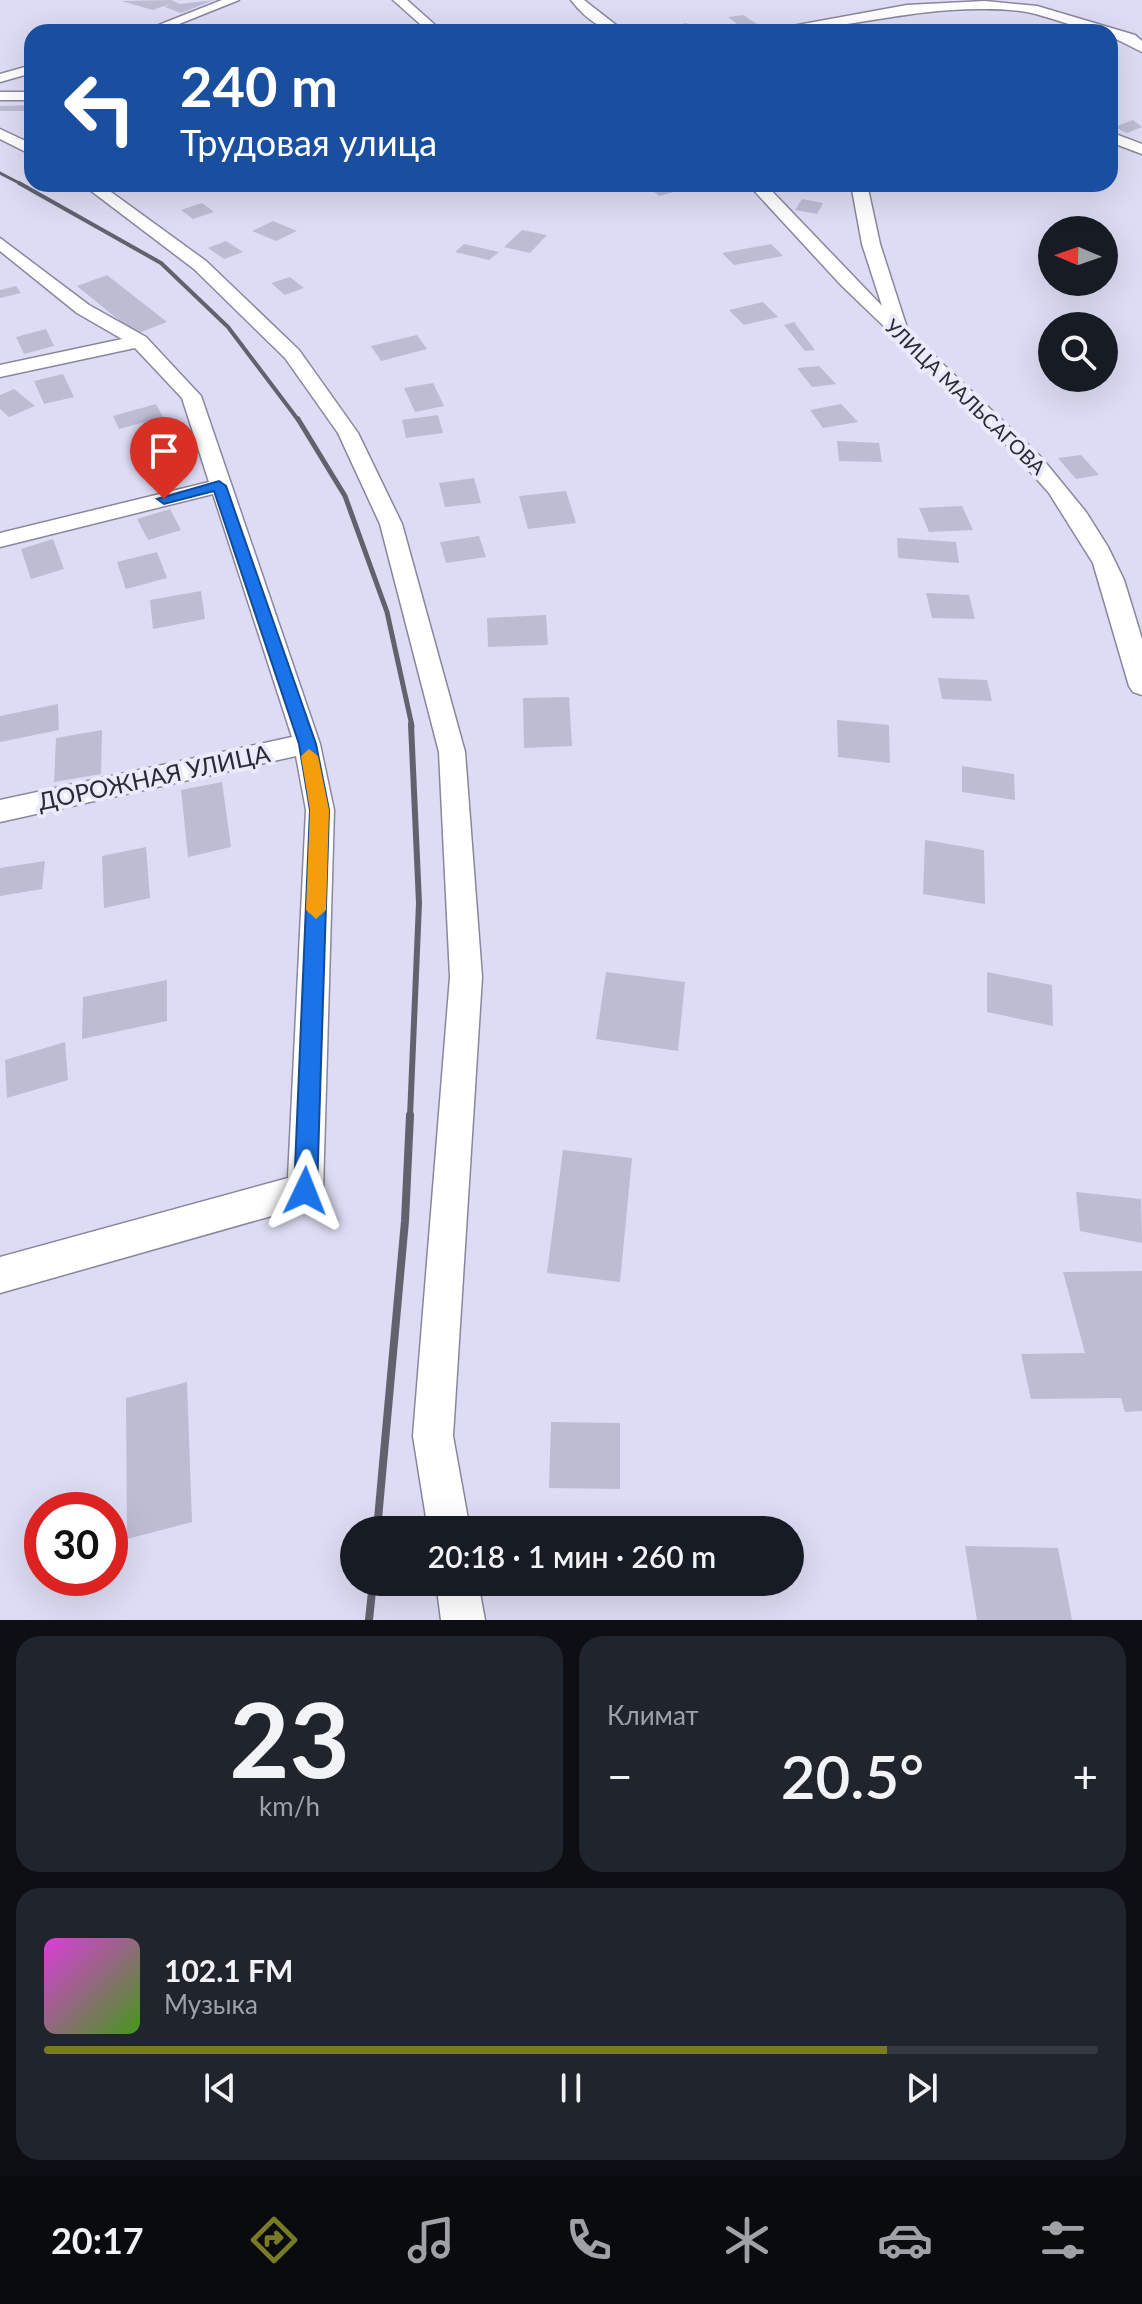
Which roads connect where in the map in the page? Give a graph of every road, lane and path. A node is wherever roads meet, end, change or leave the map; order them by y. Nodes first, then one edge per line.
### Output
1 (233, 0) edge
2 (399, 0) edge
3 (577, 0) edge
4 (1003, 6) junction
5 (909, 10) edge
6 (847, 21) junction
7 (168, 24) edge
8 (428, 24) edge
9 (606, 24) edge
10 (825, 24) edge
11 (855, 24) edge
12 (1042, 24) edge
13 (1084, 24) edge
14 (1118, 34) edge
15 (1142, 48) edge
16 (24, 71) edge
17 (0, 78) edge
18 (0, 96) edge
19 (24, 96) edge
20 (0, 133) edge
21 (1118, 140) edge
22 (24, 146) edge
23 (1142, 149) edge
24 (101, 192) edge
25 (764, 192) edge
26 (861, 192) edge
27 (1, 245) edge
28 (901, 334) junction
29 (139, 341) junction
30 (0, 371) edge
31 (219, 486) junction
32 (0, 540) edge
33 (1142, 686) edge
34 (307, 744) junction
35 (0, 811) edge
36 (0, 1275) edge
37 (447, 1516) edge
38 (459, 1596) edge
39 (463, 1620) edge

1 - 7 street
2 - 8 street
3 - 9 street
4 - 5 street
4 - 12 street
4 - 13 street
5 - 6 street
6 - 10 street
6 - 11 street
14 - 15 street
16 - 17 street
18 - 19 street
20 - 22 street
21 - 23 street
24 - 37 street
25 - 28 street, УЛИЦА МАЛЬСАГОВА
26 - 28 street
27 - 29 street
28 - 33 street, УЛИЦА МАЛЬСАГОВА
29 - 30 street
29 - 31 street
31 - 32 street
31 - 34 street
34 - 35 street, ДОРОЖНАЯ УЛИЦА
34 - 36 street
38 - 39 street

